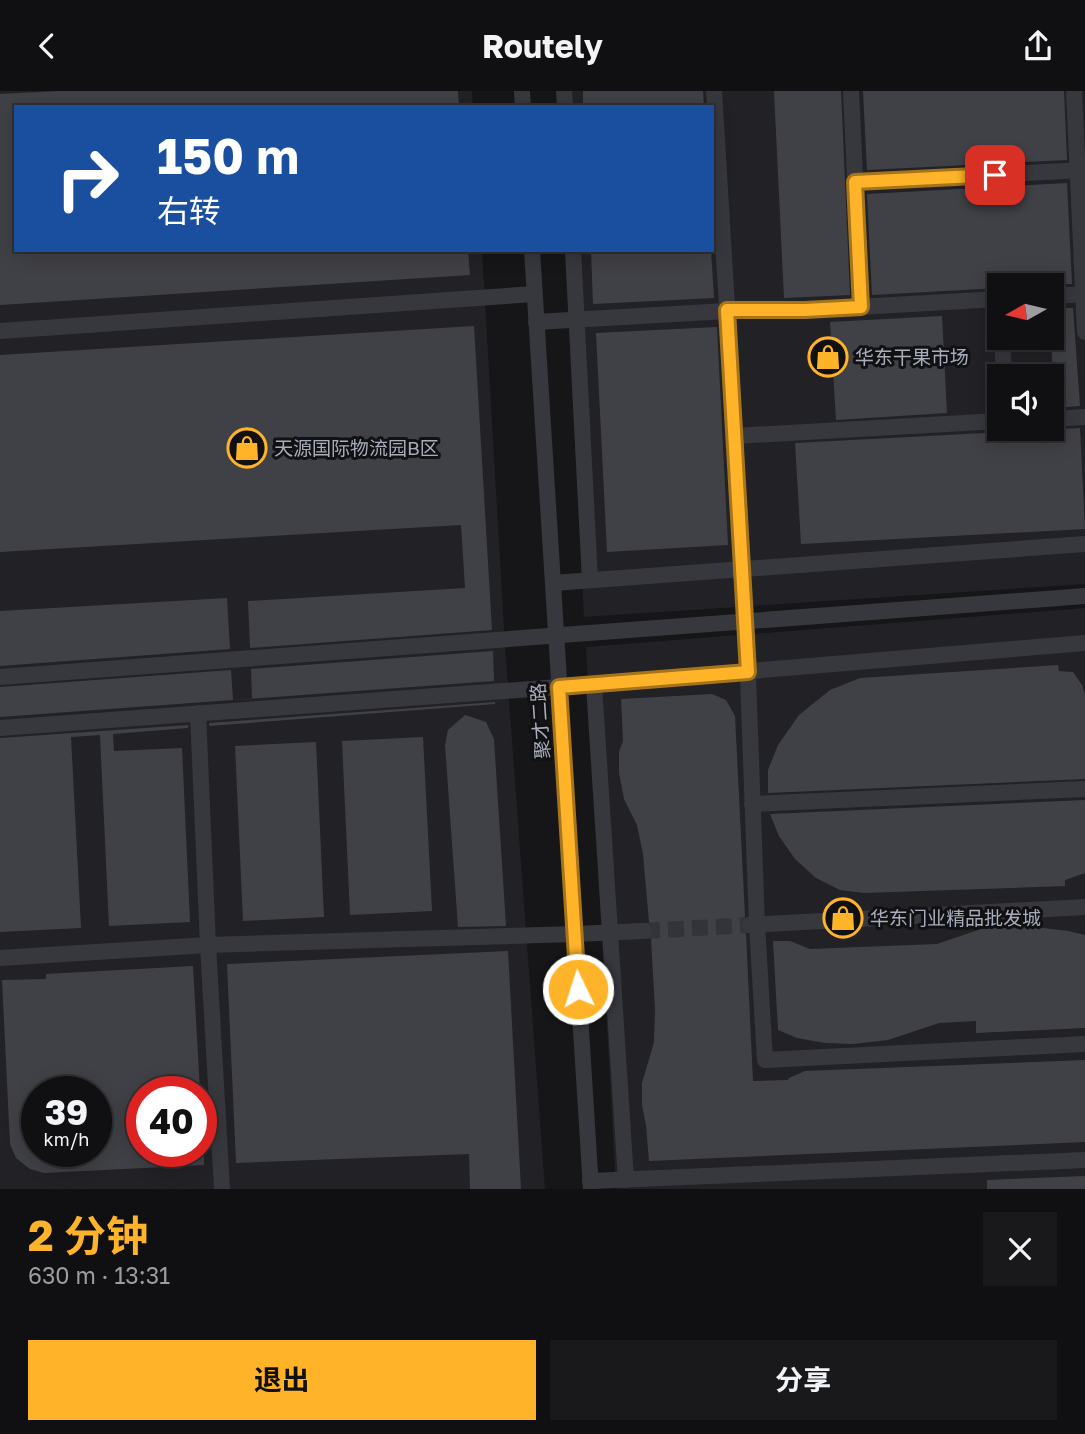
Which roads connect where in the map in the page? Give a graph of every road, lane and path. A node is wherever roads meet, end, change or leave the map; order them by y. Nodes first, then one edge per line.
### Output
1 (715, 91) edge
2 (851, 91) edge
3 (1074, 91) edge
4 (1081, 170) edge
5 (855, 182) junction
6 (532, 252) edge
7 (573, 252) edge
8 (534, 294) junction
9 (1084, 294) edge
10 (1064, 295) edge
11 (987, 300) edge
12 (861, 307) junction
13 (727, 310) junction
14 (576, 319) junction
15 (536, 322) junction
16 (0, 331) edge
17 (1085, 332) edge
18 (1085, 417) edge
19 (1064, 418) edge
20 (987, 422) edge
21 (734, 436) junction
22 (1085, 544) edge
23 (743, 570) junction
24 (590, 580) junction
25 (553, 583) junction
26 (1085, 596) edge
27 (746, 621) junction
28 (556, 635) junction
29 (1085, 643) edge
30 (748, 672) junction
31 (0, 677) edge
32 (594, 685) junction
33 (559, 687) junction
34 (198, 713) junction
35 (0, 728) edge
36 (1085, 789) edge
37 (752, 804) junction
38 (1085, 907) edge
39 (753, 925) junction
40 (645, 931) tunnel mouth
41 (610, 933) junction
42 (575, 935) junction
43 (208, 945) junction
44 (0, 958) edge
45 (1085, 1044) edge
46 (1085, 1160) edge
47 (626, 1180) junction
48 (590, 1185) edge
49 (222, 1189) edge

1 - 13 street
2 - 5 street
3 - 4 street
4 - 5 street
4 - 9 street
5 - 12 street
6 - 8 street, 聚才二路
7 - 14 street
8 - 15 street, 聚才二路
8 - 16 street
9 - 10 street
9 - 17 street
11 - 12 street
12 - 13 street
13 - 14 street
13 - 21 street
14 - 15 street
14 - 24 street
15 - 25 street, 聚才二路
18 - 19 street
20 - 21 street
21 - 23 street
22 - 23 street
23 - 24 street
23 - 27 street
24 - 25 street
25 - 28 street, 聚才二路
26 - 27 street
27 - 28 street
27 - 30 street
28 - 31 street
28 - 33 street, 聚才二路
29 - 30 street
30 - 32 street
30 - 37 street
32 - 33 street
32 - 41 street
33 - 34 street
33 - 42 street, 聚才二路
34 - 35 street
34 - 43 street
36 - 37 street
37 - 39 street
38 - 39 street
39 - 45 street
40 - 41 street
41 - 42 street
41 - 47 street
42 - 43 street
42 - 48 street, 聚才二路
43 - 44 street
43 - 49 street
46 - 47 street
47 - 48 street

